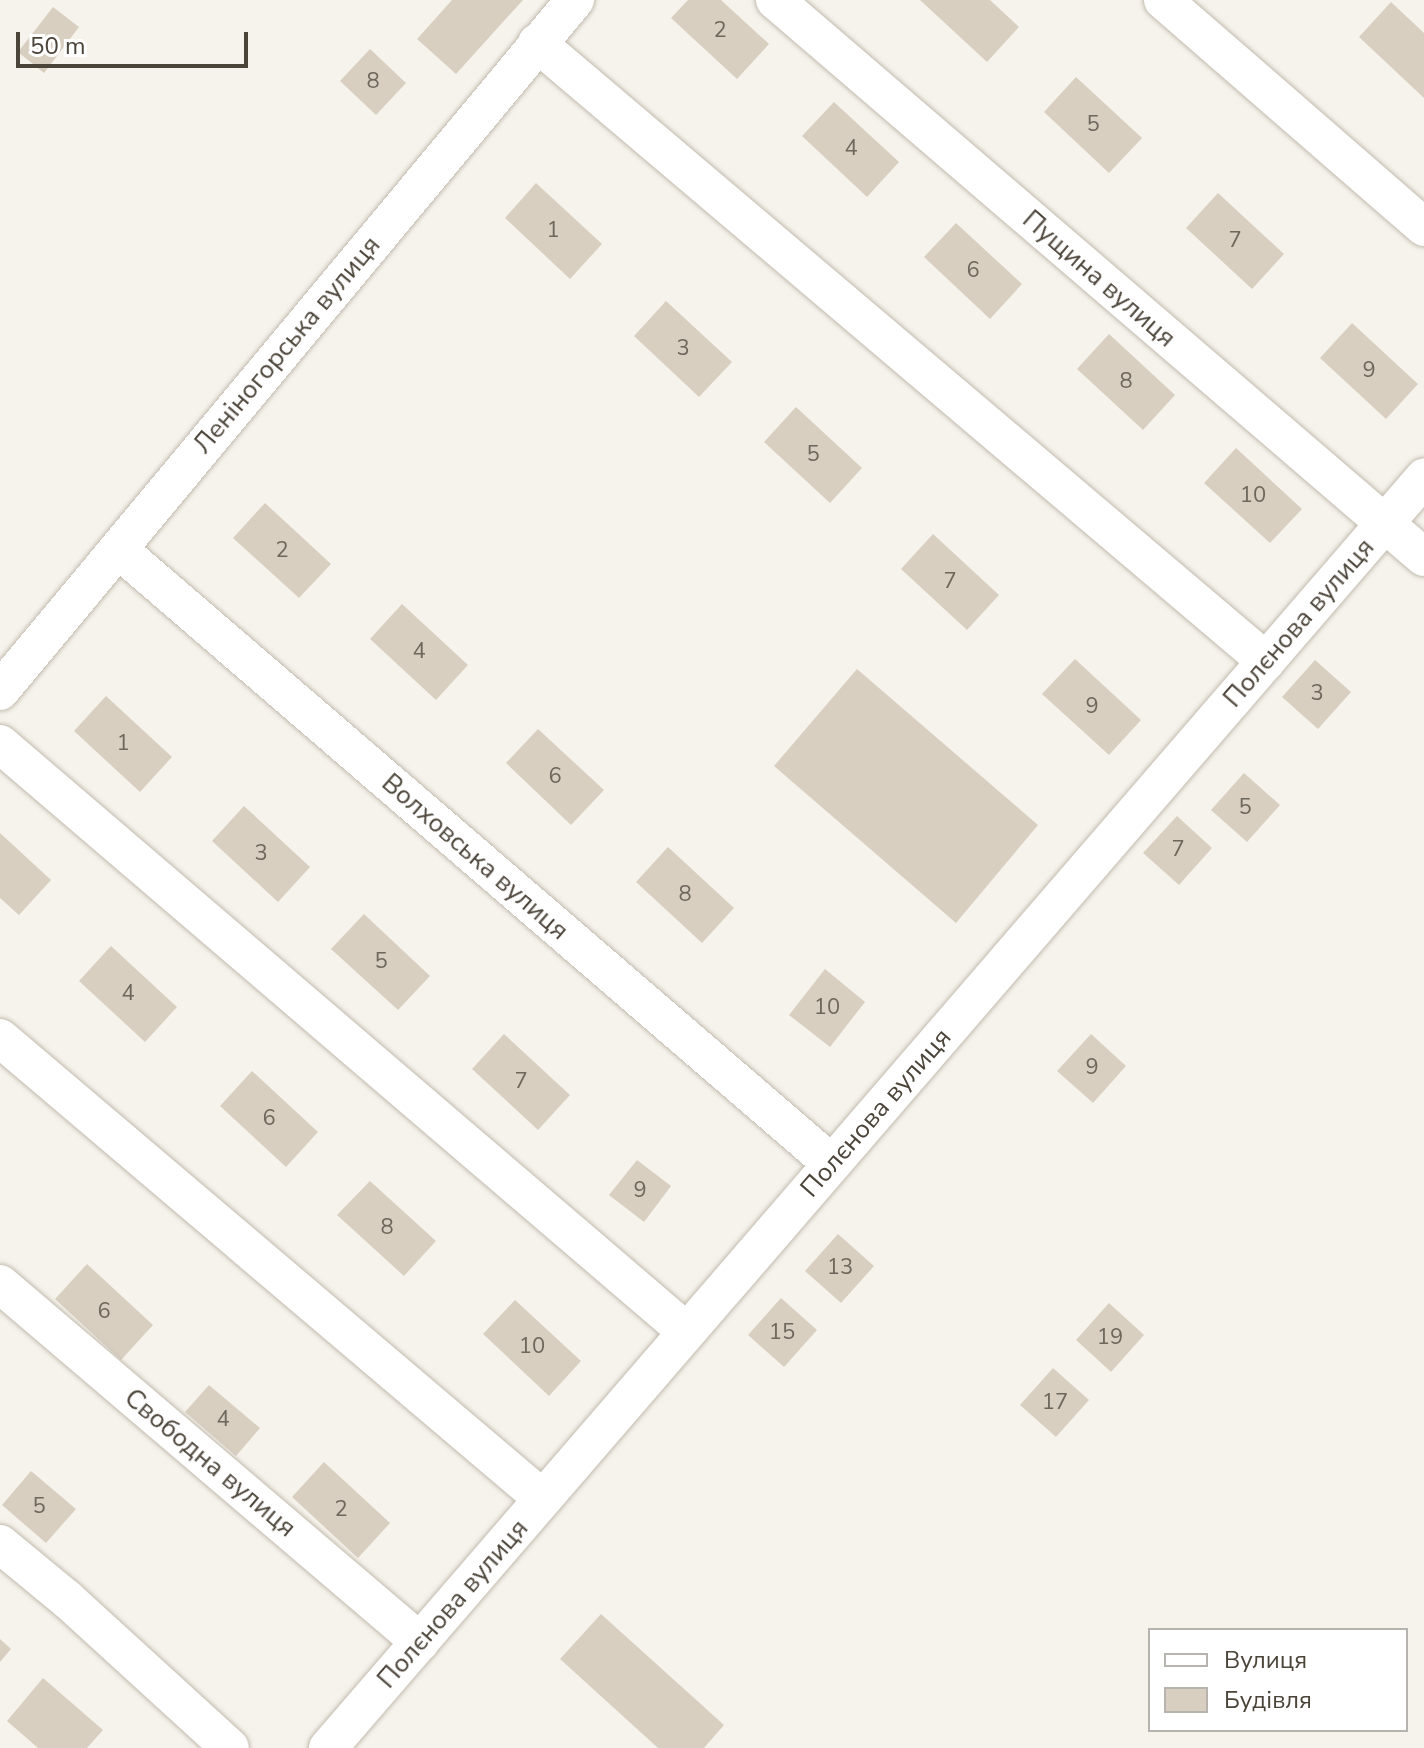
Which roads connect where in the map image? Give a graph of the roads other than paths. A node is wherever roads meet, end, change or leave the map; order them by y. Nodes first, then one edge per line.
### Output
1 (575, 0) edge
2 (775, 0) edge
3 (1163, 0) edge
4 (537, 43) junction
5 (1424, 227) edge
6 (1424, 478) edge
7 (1385, 524) junction
8 (118, 549) junction
9 (1424, 557) edge
10 (1266, 661) junction
11 (0, 691) edge
12 (0, 744) edge
13 (0, 1038) edge
14 (832, 1164) junction
15 (0, 1284) edge
16 (687, 1332) junction
17 (543, 1499) junction
18 (0, 1544) edge
19 (420, 1642) junction
20 (230, 1748) edge
21 (328, 1748) edge

1 - 4 street, Леніногорська вулиця
2 - 7 street, Пущина вулиця
3 - 5 street
4 - 8 street, Леніногорська вулиця
4 - 10 street
6 - 7 street, Полєнова вулиця
7 - 9 street, Пущина вулиця
7 - 10 street, Полєнова вулиця
8 - 11 street, Леніногорська вулиця
8 - 14 street, Волховська вулиця
10 - 14 street, Полєнова вулиця
12 - 16 street
13 - 17 street
14 - 16 street, Полєнова вулиця
15 - 19 street, Свободна вулиця
16 - 17 street, Полєнова вулиця
17 - 19 street, Полєнова вулиця
18 - 20 street
19 - 21 street, Полєнова вулиця

